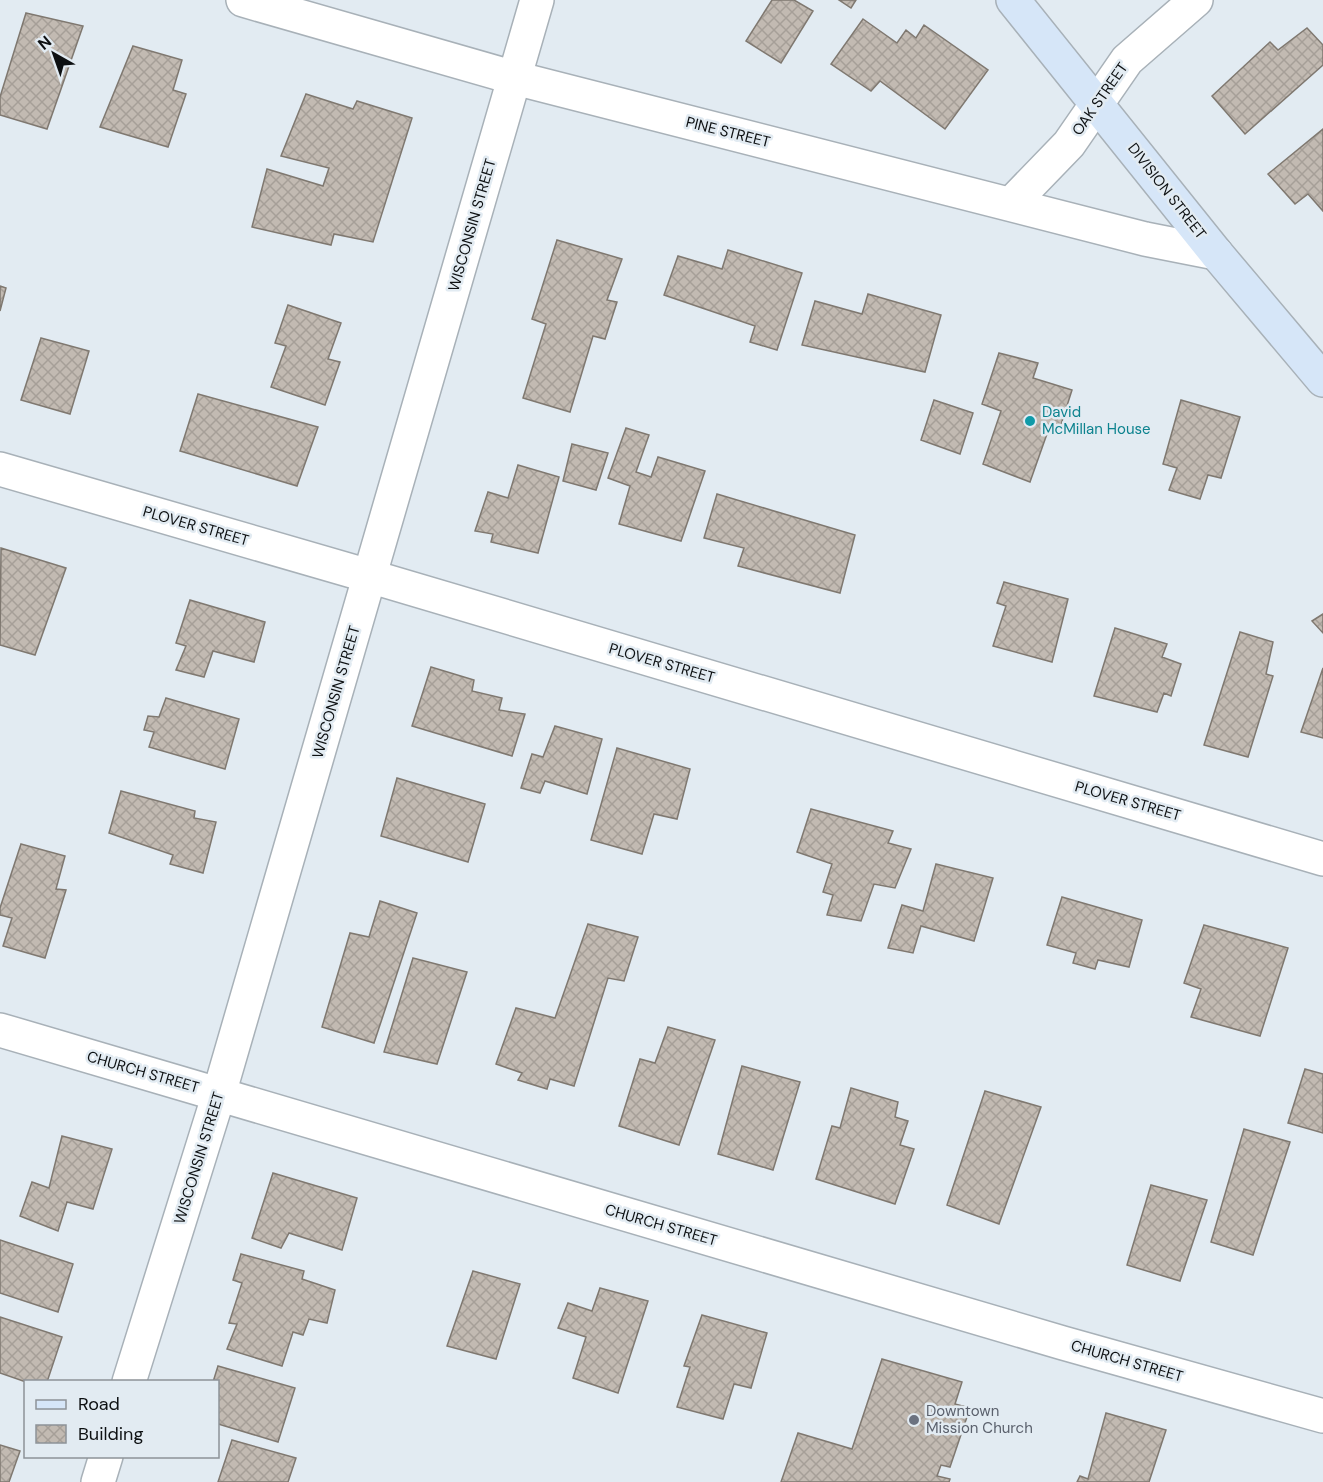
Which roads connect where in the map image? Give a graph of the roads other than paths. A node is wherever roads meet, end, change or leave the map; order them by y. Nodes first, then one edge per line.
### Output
1 (243, 0) edge
2 (537, 0) edge
3 (1013, 0) edge
4 (1196, 0) edge
5 (515, 78) junction
6 (1097, 103) junction
7 (1011, 204) junction
8 (1216, 253) junction
9 (1323, 380) edge
10 (0, 469) edge
11 (369, 576) junction
12 (1323, 859) edge
13 (0, 1030) edge
14 (219, 1094) junction
15 (130, 1380) edge
16 (1323, 1416) edge
17 (105, 1458) edge
18 (98, 1482) edge

1 - 5 street, PINE STREET
2 - 5 street, WISCONSIN STREET
3 - 6 main road, DIVISION STREET
4 - 6 street, OAK STREET
5 - 7 street, PINE STREET
5 - 11 street, WISCONSIN STREET
6 - 7 street, OAK STREET
6 - 8 main road, DIVISION STREET
7 - 8 street, PINE STREET
8 - 9 main road, DIVISION STREET
10 - 11 street, PLOVER STREET
11 - 12 street, PLOVER STREET
11 - 14 street, WISCONSIN STREET
13 - 14 street, CHURCH STREET
14 - 15 street, WISCONSIN STREET
14 - 16 street, CHURCH STREET
17 - 18 street

